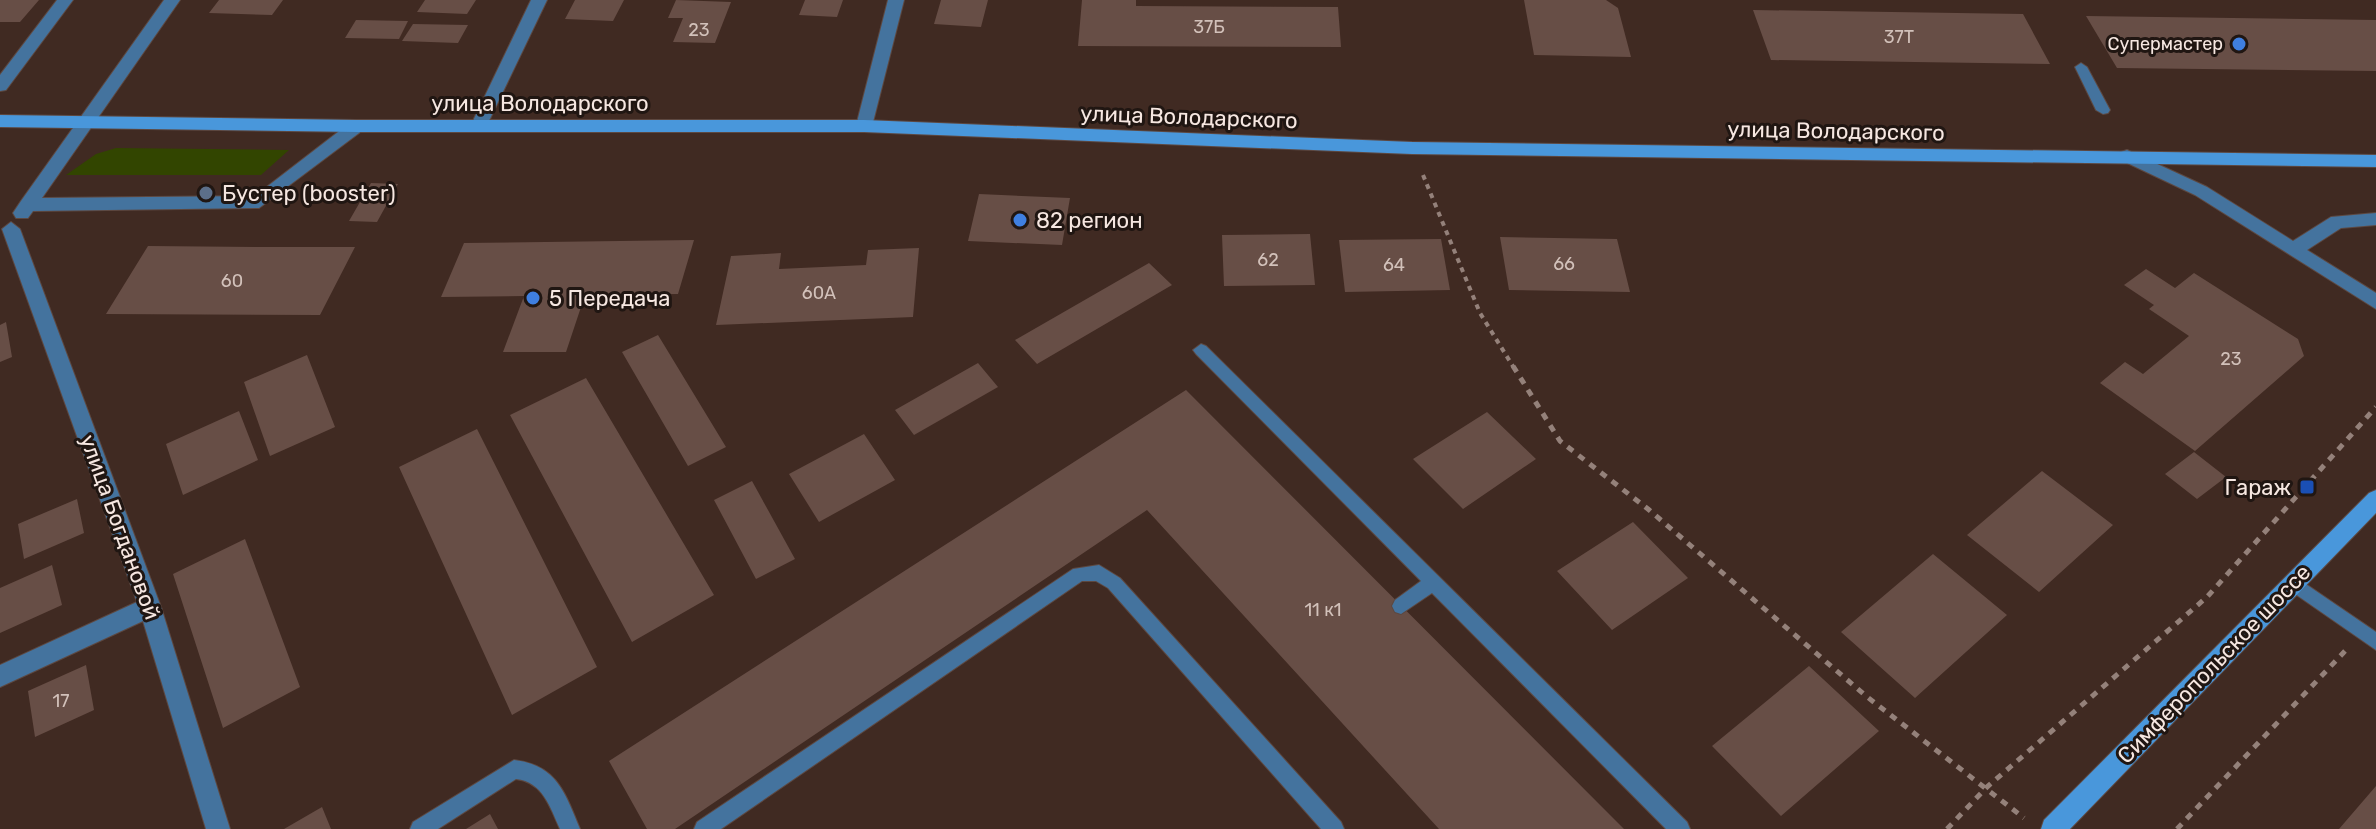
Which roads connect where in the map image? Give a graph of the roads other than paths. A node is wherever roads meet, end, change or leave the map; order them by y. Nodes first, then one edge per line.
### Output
1 (65, 0) edge
2 (172, 0) edge
3 (539, 0) edge
4 (896, 0) edge
5 (2081, 67) dead end
6 (0, 86) edge
7 (2103, 110) dead end
8 (0, 121) edge
9 (86, 121) junction
10 (479, 125) junction
11 (357, 126) junction
12 (864, 126) junction
13 (2127, 156) junction
14 (2376, 161) edge
15 (27, 205) junction
16 (2376, 219) edge
17 (5, 232) edge
18 (2296, 248) junction
19 (2376, 302) edge
20 (1201, 350) dead end
21 (2376, 499) edge
22 (1433, 582) junction
23 (2294, 584) junction
24 (1401, 606) dead end
25 (150, 607) junction
26 (2369, 637) edge
27 (0, 676) edge
28 (218, 829) edge
29 (420, 829) edge
30 (570, 829) edge
31 (704, 829) edge
32 (1334, 829) edge
33 (1680, 829) edge
34 (2053, 829) edge

1 - 6 street
2 - 9 street
3 - 10 street
4 - 12 street
5 - 7 lane
8 - 9 main road, улица Володарского
9 - 11 main road, улица Володарского
9 - 15 street
10 - 11 main road, улица Володарского
10 - 12 main road, улица Володарского
11 - 15 street
12 - 13 main road, улица Володарского
13 - 14 main road, улица Володарского
13 - 18 street
15 - 17 street
16 - 18 street
17 - 25 street, улица Богдановой
18 - 19 street
20 - 22 lane
21 - 23 main road, Симферопольское шоссе
22 - 24 lane
22 - 33 lane
23 - 26 lane
23 - 34 main road, Симферопольское шоссе
25 - 27 street
25 - 28 street, улица Богдановой
29 - 30 lane
31 - 32 lane

